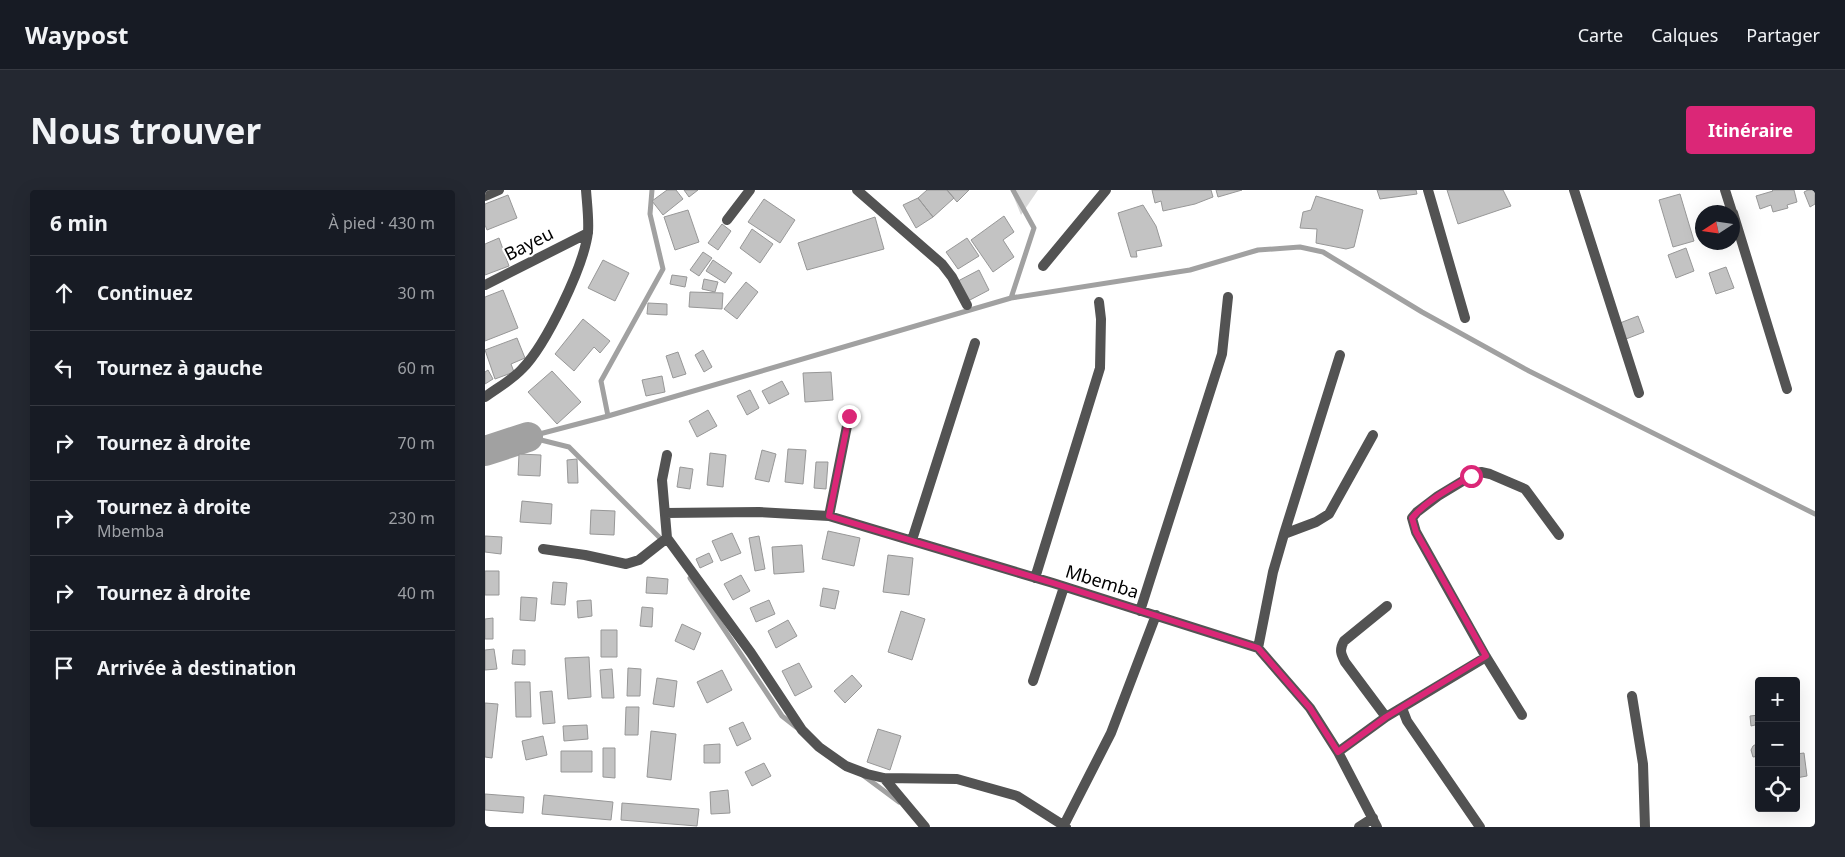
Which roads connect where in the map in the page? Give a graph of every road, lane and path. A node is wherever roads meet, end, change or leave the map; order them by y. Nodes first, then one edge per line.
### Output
1 (499, 190) edge
2 (586, 190) edge
3 (750, 190) edge
4 (857, 190) edge
5 (1106, 190) edge
6 (1428, 190) edge
7 (1574, 190) edge
8 (1725, 190) edge
9 (485, 196) edge
10 (1730, 205) edge
11 (727, 220) dead end
12 (588, 233) junction
13 (1740, 239) edge
14 (1043, 266) dead end
15 (485, 285) edge
16 (1228, 297) dead end
17 (1099, 302) dead end
18 (967, 305) dead end
19 (1465, 318) dead end
20 (975, 343) dead end
21 (1340, 355) dead end
22 (1787, 389) dead end
23 (1639, 393) dead end
24 (485, 396) edge
25 (849, 416) dead end
26 (1373, 435) dead end
27 (667, 455) dead end
28 (665, 513) junction
29 (829, 516) junction
30 (1284, 534) junction
31 (1559, 535) dead end
32 (667, 538) junction
33 (912, 540) junction
34 (543, 549) dead end
35 (1035, 578) junction
36 (1065, 587) junction
37 (1387, 606) dead end
38 (1140, 611) junction
39 (1156, 615) junction
40 (1258, 648) junction
41 (1486, 656) junction
42 (1033, 681) dead end
43 (1632, 696) dead end
44 (1402, 708) junction
45 (1522, 715) dead end
46 (1386, 717) junction
47 (1338, 752) junction
48 (884, 778) junction
49 (1375, 823) edge
50 (1065, 826) edge
51 (925, 827) edge
52 (1359, 827) edge
53 (1480, 827) edge
54 (1645, 827) edge

1 - 9 street
2 - 12 street
3 - 11 street
4 - 18 street
5 - 14 street
6 - 19 street
7 - 23 street
8 - 10 street
12 - 15 street, Bayeu
12 - 24 street
13 - 22 street
16 - 38 street
17 - 35 street
20 - 33 street
21 - 30 street
25 - 29 street
26 - 30 street
27 - 28 street
28 - 29 street, Mbemba
28 - 32 street
29 - 33 street, Mbemba
30 - 40 street
31 - 41 street
32 - 34 street
32 - 48 street
33 - 35 street, Mbemba
35 - 36 street, Mbemba
36 - 38 street, Mbemba
36 - 42 street
37 - 46 street
38 - 39 street, Mbemba
39 - 40 street, Mbemba
39 - 50 street
40 - 47 street
41 - 44 street
41 - 45 street
43 - 54 street
44 - 46 street
44 - 53 street
46 - 47 street
47 - 49 street
48 - 50 street
48 - 51 street
49 - 52 street

